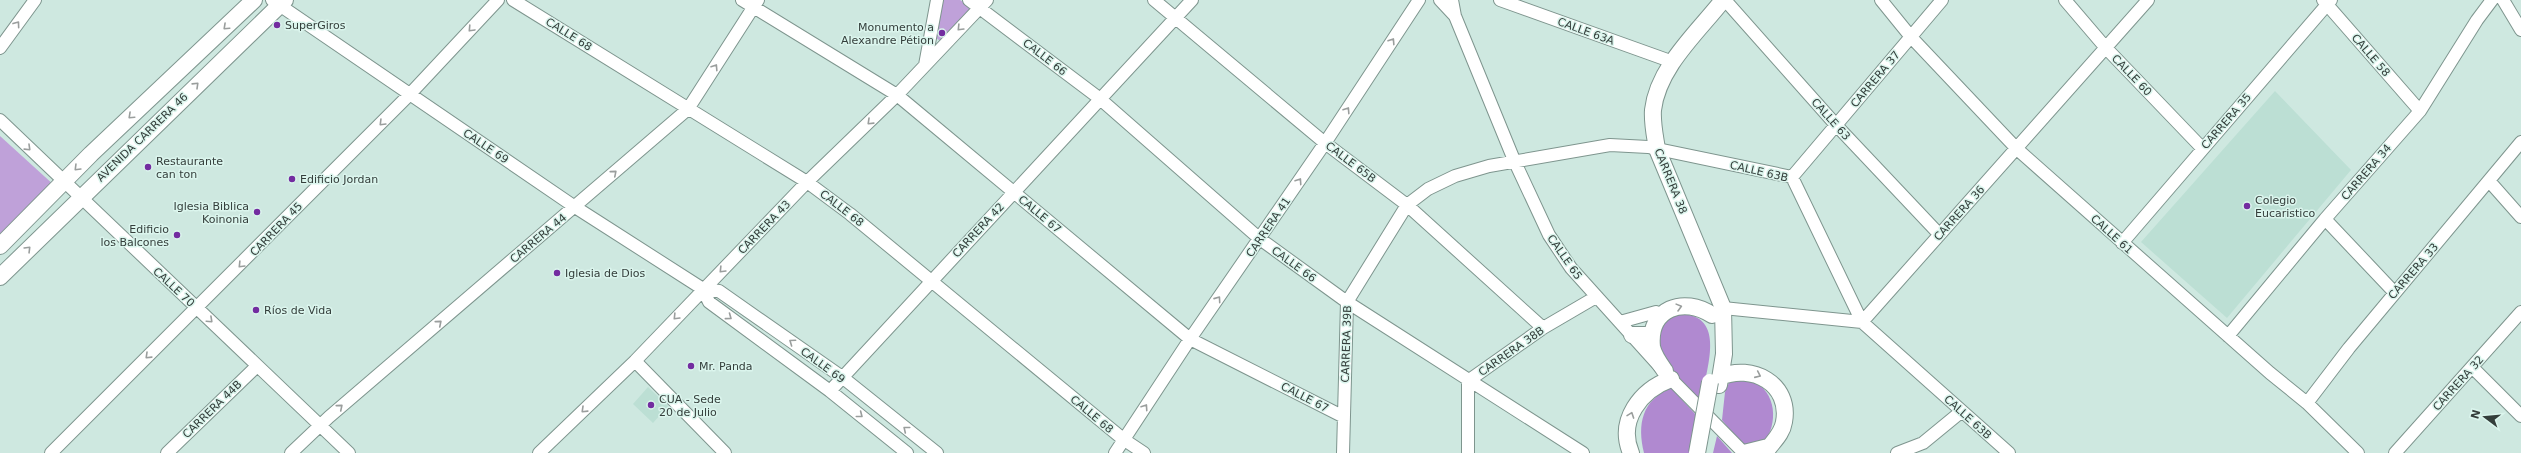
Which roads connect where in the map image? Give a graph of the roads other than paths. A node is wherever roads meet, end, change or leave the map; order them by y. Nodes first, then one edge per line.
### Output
1 (35, 0) edge
2 (254, 0) edge
3 (498, 0) edge
4 (513, 0) edge
5 (742, 0) edge
6 (937, 0) edge
7 (969, 0) edge
8 (1154, 0) edge
9 (1192, 0) edge
10 (1419, 0) edge
11 (1440, 0) edge
12 (1452, 0) edge
13 (1500, 0) edge
14 (1724, 0) edge
15 (1881, 0) edge
16 (1942, 0) edge
17 (2065, 0) edge
18 (2148, 0) edge
19 (2492, 0) edge
20 (2503, 0) edge
21 (278, 2) edge
22 (2327, 2) edge
23 (756, 4) edge
24 (984, 4) edge
25 (1455, 16) junction
26 (1176, 17) junction
27 (2521, 30) edge
28 (1911, 37) junction
29 (0, 48) edge
30 (2106, 48) junction
31 (1673, 62) junction
32 (925, 65) junction
33 (410, 94) junction
34 (897, 96) junction
35 (1099, 98) junction
36 (688, 109) junction
37 (2420, 111) junction
38 (0, 120) edge
39 (1836, 125) junction
40 (2521, 142) edge
41 (1325, 143) junction
42 (2202, 148) junction
43 (1657, 149) junction
44 (2017, 149) junction
45 (1514, 160) junction
46 (1792, 177) junction
47 (63, 182) junction
48 (807, 182) junction
49 (2490, 182) junction
50 (1013, 192) junction
51 (80, 198) junction
52 (1408, 205) junction
53 (575, 207) junction
54 (2521, 216) edge
55 (2325, 220) junction
56 (1939, 234) junction
57 (1260, 239) junction
58 (2122, 243) junction
59 (0, 246) edge
60 (0, 277) edge
61 (931, 281) junction
62 (703, 289) junction
63 (2394, 292) junction
64 (1596, 297) junction
65 (1347, 302) junction
66 (197, 309) junction
67 (1718, 311) junction
68 (1656, 312) dead end
69 (2521, 312) edge
70 (1620, 322) junction
71 (1862, 322) junction
72 (1543, 328) junction
73 (1632, 335) junction
74 (1652, 335) junction
75 (2228, 336) junction
76 (1190, 339) junction
77 (635, 361) junction
78 (257, 366) junction
79 (2472, 367) junction
80 (1668, 375) junction
81 (842, 377) junction
82 (1468, 381) junction
83 (1716, 381) junction
84 (830, 391) junction
85 (2308, 403) junction
86 (1962, 411) junction
87 (2521, 416) edge
88 (1344, 417) junction
89 (320, 425) junction
90 (1123, 440) junction
91 (1766, 450) edge
92 (934, 452) edge
93 (51, 453) edge
94 (167, 453) edge
95 (291, 453) edge
96 (349, 453) edge
97 (540, 453) edge
98 (725, 453) edge
99 (908, 453) edge
100 (1115, 453) edge
101 (1144, 453) edge
102 (1343, 453) edge
103 (1468, 453) edge
104 (1583, 453) edge
105 (1631, 453) edge
106 (1696, 453) edge
107 (1706, 453) edge
108 (1744, 453) edge
109 (1898, 453) edge
110 (2008, 453) edge
111 (2358, 453) edge
112 (2395, 453) edge

29 -> 1 street
2 -> 47 main road, AVENIDA CARRERA 46
3 -> 33 street, CARRERA 45
4 - 36 street, CALLE 68
5 - 23 street, CALLE 67
6 - 32 street
7 - 24 street, CALLE 66
8 - 26 street, CALLE 65B
9 - 26 street, CARRERA 42
41 -> 10 street, CARRERA 41
11 - 25 street, CALLE 65
12 - 25 street, CALLE 65
13 - 31 street, CALLE 63A
14 - 31 main road, CARRERA 38
14 - 39 street, CALLE 63
15 - 28 street, CALLE 61
16 - 28 street, CARRERA 37
17 - 30 street, CALLE 60
18 - 30 street, CARRERA 36
19 - 37 street, CARRERA 34
20 - 27 street
21 - 33 street, CALLE 69
51 -> 21 main road, AVENIDA CARRERA 46
22 - 37 street, CALLE 58
22 - 42 street, CARRERA 35
23 - 34 street, CALLE 67
36 -> 23 street, CARRERA 44
24 -> 32 street, CARRERA 43
24 - 35 street, CALLE 66
25 - 45 street, CALLE 65
26 - 35 street, CARRERA 42
26 - 41 street, CALLE 65B
28 - 39 street, CARRERA 37
28 - 44 street, CALLE 61
30 - 42 street, CALLE 60
30 - 44 street, CARRERA 36
31 - 43 main road, CARRERA 38
32 - 34 street, CARRERA 43
33 - 53 street, CALLE 69
33 -> 66 street, CARRERA 45
34 -> 48 street, CARRERA 43
34 - 50 street, CALLE 67
35 - 50 street, CARRERA 42
35 - 57 street, CALLE 66
36 - 48 street, CALLE 68
53 -> 36 street, CARRERA 44
37 - 55 street, CARRERA 34
38 -> 47 street, CALLE 70
39 - 46 street, CARRERA 37
39 - 56 street, CALLE 63
40 - 49 street, CARRERA 33
41 - 52 street, CALLE 65B
57 -> 41 street, CARRERA 41
42 - 58 street, CARRERA 35
43 - 45 street, CALLE 63B
43 - 46 street, CALLE 63B
43 - 67 main road, CARRERA 38
44 - 56 street, CARRERA 36
44 - 58 street, CALLE 61
45 - 52 street, CALLE 63B
45 - 64 street, CALLE 65
46 - 71 street, CALLE 63B
47 - 51 street, CALLE 70
47 - 59 main road, AVENIDA CARRERA 46
48 - 61 street, CALLE 68
48 -> 62 street, CARRERA 43
49 - 54 street
49 - 63 street, CARRERA 33
50 - 61 street, CARRERA 42
50 - 76 street, CALLE 67
60 -> 51 main road, AVENIDA CARRERA 46
51 - 66 street, CALLE 70
52 - 65 street, CARRERA 39B
52 - 72 street, CALLE 65B
53 - 62 street, CALLE 69
89 -> 53 street, CARRERA 44
55 - 63 street
55 - 75 street, CARRERA 34
56 - 71 street, CARRERA 36
57 - 65 street, CALLE 66
76 -> 57 street, CARRERA 41
58 - 75 street, CALLE 61
61 - 81 street, CARRERA 42
61 - 90 street, CALLE 68
62 -> 77 street, CARRERA 43
81 -> 62 street, CALLE 69
62 -> 84 street, CALLE 69
63 - 85 street, CARRERA 33
64 - 70 street, CALLE 65
64 - 72 street, CARRERA 38B
65 - 82 street, CALLE 66
65 - 88 street, CARRERA 39B
66 -> 78 street, CALLE 70
66 -> 93 street, CARRERA 45
67 - 71 street
74 -> 67 main road
67 - 83 main road, CARRERA 38
68 - 70 street
69 - 79 street, CARRERA 32
70 - 73 street, CALLE 65
71 - 86 street, CALLE 63B
72 - 82 street, CARRERA 38B
73 - 74 main road
73 - 80 street, CALLE 65
74 - 80 main road
75 - 85 street, CALLE 61
76 - 88 street, CALLE 67
90 -> 76 street, CARRERA 41
77 -> 97 street, CARRERA 43
77 - 98 street
78 - 89 street, CALLE 70
78 - 94 street, CARRERA 44B
79 - 87 street
79 - 112 street, CARRERA 32
105 -> 80 main road
80 - 108 street, CALLE 65
81 - 84 street, CARRERA 42
92 -> 81 street, CALLE 69
82 - 103 street, CARRERA 38B
82 - 104 street, CALLE 66
83 -> 91 main road
83 - 106 main road, CARRERA 38, bridge
83 - 107 main road, CARRERA 38
84 -> 99 street, CALLE 69
85 - 111 street, CALLE 61
86 - 109 street
86 - 110 street, CALLE 63B
88 - 102 street, CARRERA 39B
89 - 95 street, CARRERA 44
89 - 96 street, CALLE 70
90 - 100 street, CARRERA 41
90 - 101 street, CALLE 68
91 - 108 main road

